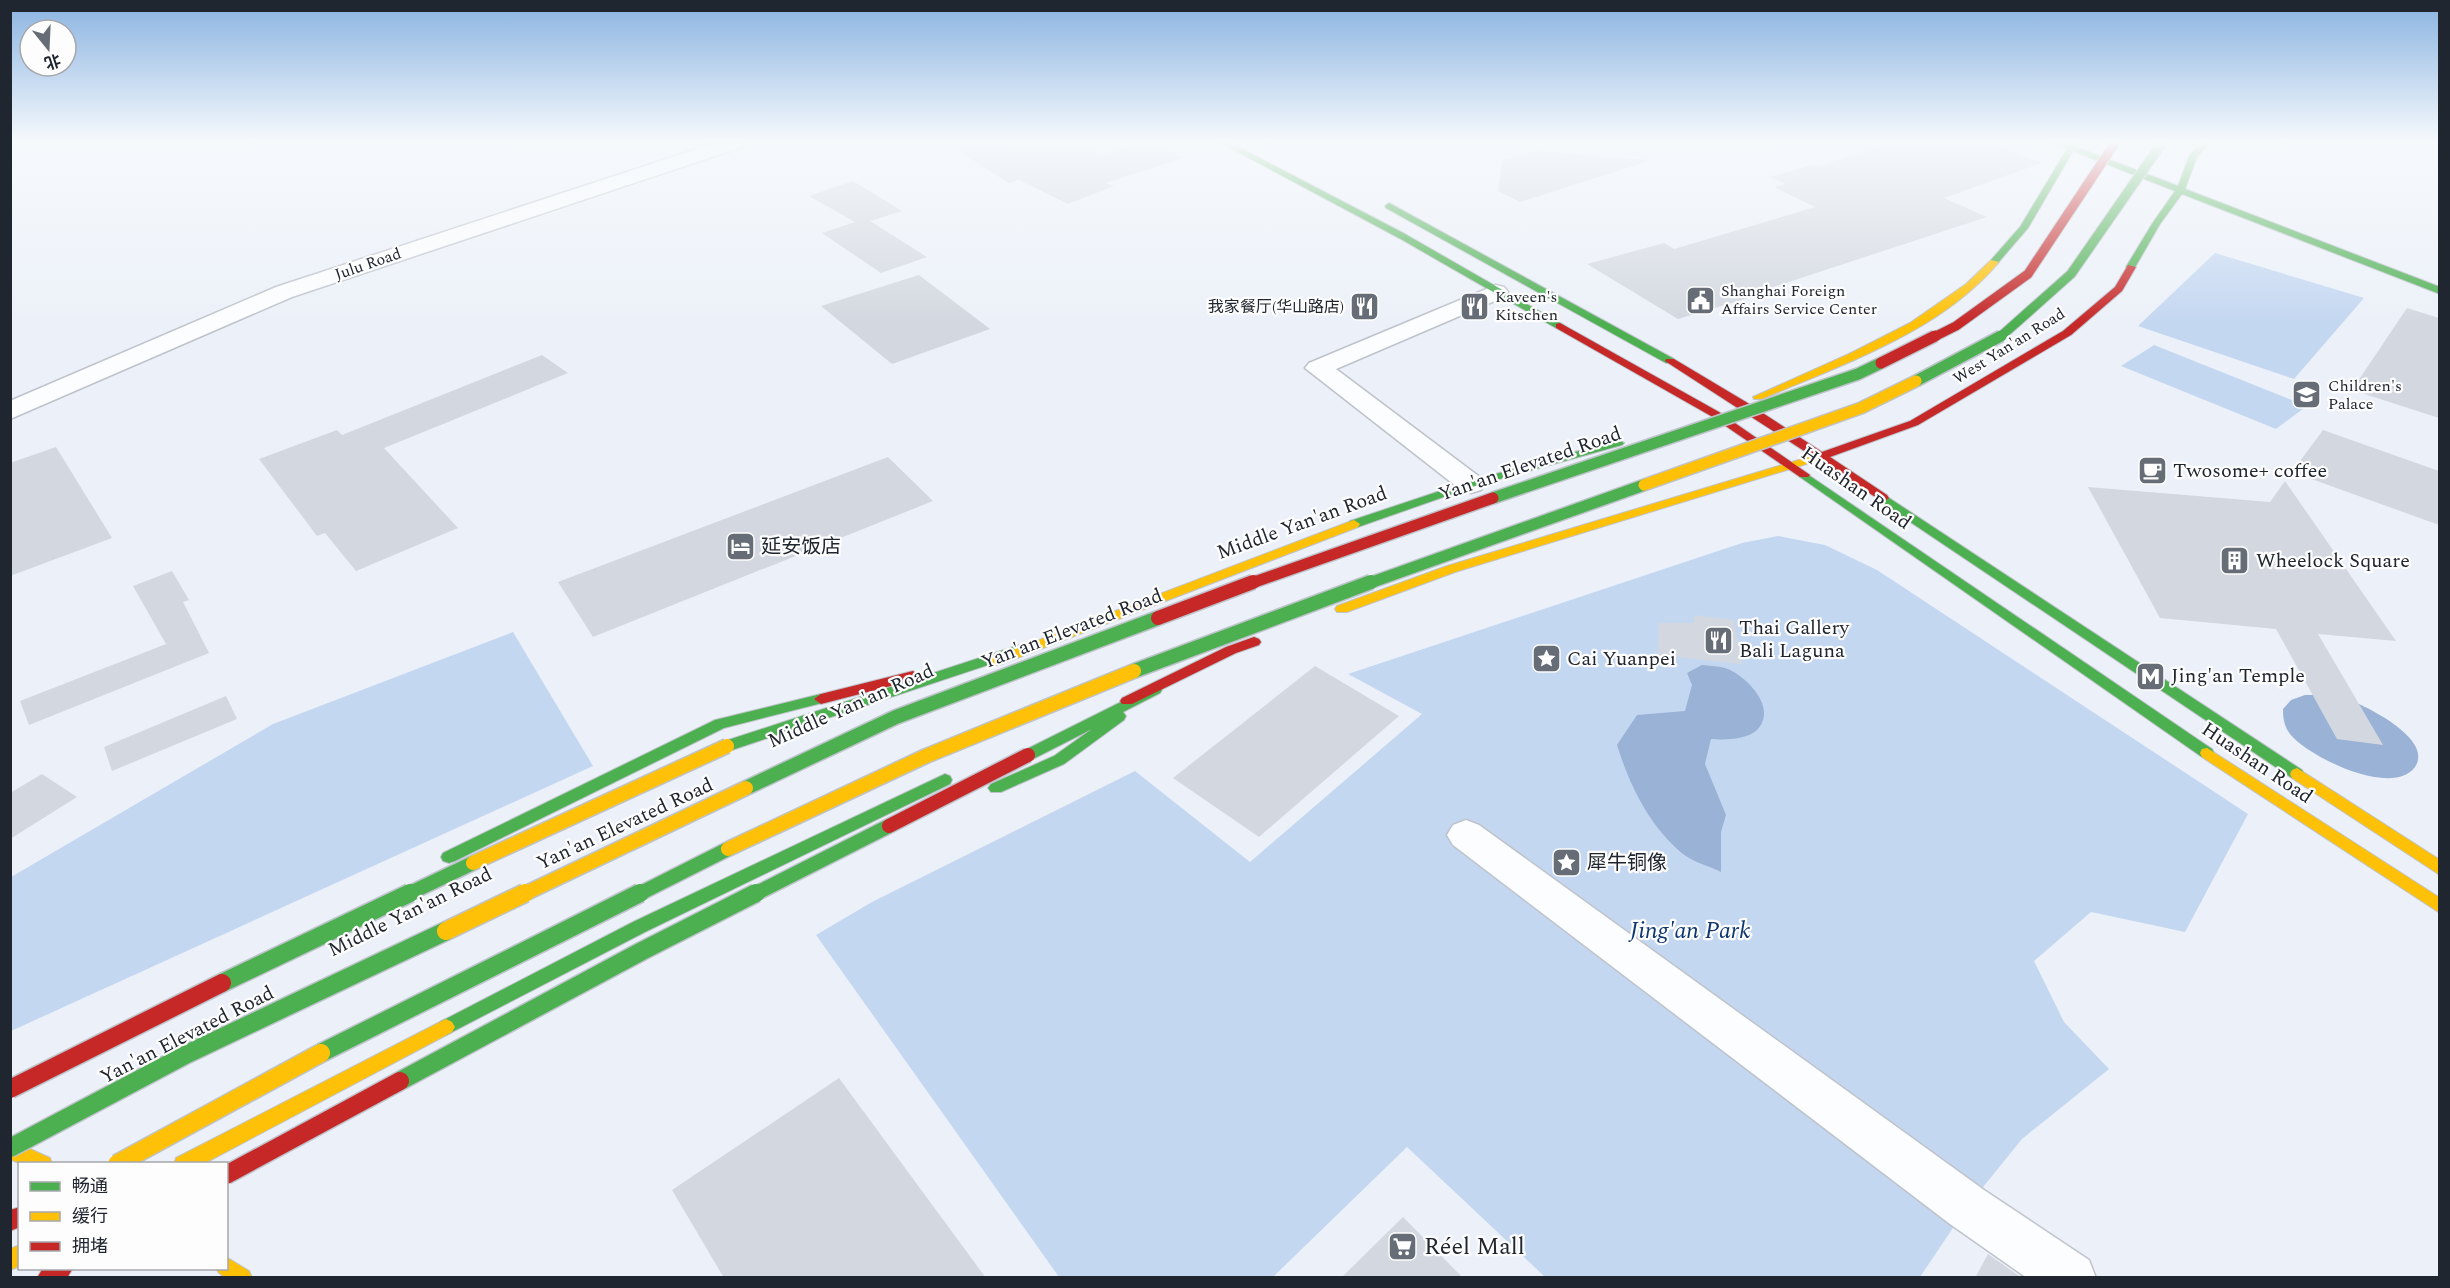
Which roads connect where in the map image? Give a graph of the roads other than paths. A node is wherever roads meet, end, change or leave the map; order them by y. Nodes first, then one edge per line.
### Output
1 (553, 203) edge
2 (1339, 203) edge
3 (1383, 203) edge
4 (2037, 203) edge
5 (2075, 203) edge
6 (2120, 203) edge
7 (2172, 203) edge
8 (2211, 203) edge
9 (2439, 291) edge
10 (1496, 292) junction
11 (1742, 404) junction
12 (10, 411) edge
13 (1715, 414) junction
14 (1819, 457) junction
15 (1789, 466) junction
16 (1471, 484) junction
17 (1330, 614) dead end
18 (1264, 638) dead end
19 (1022, 649) junction
20 (1155, 690) junction
21 (1466, 835) dead end
22 (434, 864) dead end
23 (2439, 869) edge
24 (381, 891) dead end
25 (2439, 907) edge
26 (645, 966) dead end
27 (541, 1022) dead end
28 (10, 1076) edge
29 (105, 1081) dead end
30 (10, 1089) edge
31 (10, 1149) edge
32 (39, 1162) edge
33 (121, 1162) edge
34 (187, 1162) edge
35 (228, 1174) edge
36 (228, 1185) edge
37 (228, 1268) edge
38 (61, 1270) edge
39 (77, 1270) edge
40 (47, 1278) edge
41 (64, 1278) edge
42 (242, 1278) edge
43 (2071, 1278) edge

1 - 12 street, Julu Road
2 - 10 main road, Huashan Road
3 - 11 main road, Huashan Road
4 - 11 main road
5 - 31 main road, Yan'an Elevated Road, bridge
6 - 33 main road, bridge
7 - 14 main road, West Yan'an Road
8 - 9 main road
10 - 13 main road, Huashan Road
10 - 16 street
11 - 13 main road, Middle Yan'an Road
11 - 14 main road, Huashan Road
13 - 15 main road, Huashan Road
13 - 16 main road, Middle Yan'an Road
14 - 15 main road
14 - 23 main road, Huashan Road
15 - 17 main road
15 - 25 main road, Huashan Road
16 - 19 main road, Middle Yan'an Road
18 - 20 main road
19 - 22 main road
19 - 29 main road, Middle Yan'an Road
19 - 30 main road, bridge
20 - 26 main road
20 - 34 main road
20 - 35 main road, bridge
21 - 43 street
24 - 28 main road
27 - 36 main road
31 - 32 main road
37 - 42 main road
38 - 40 main road
39 - 41 main road

